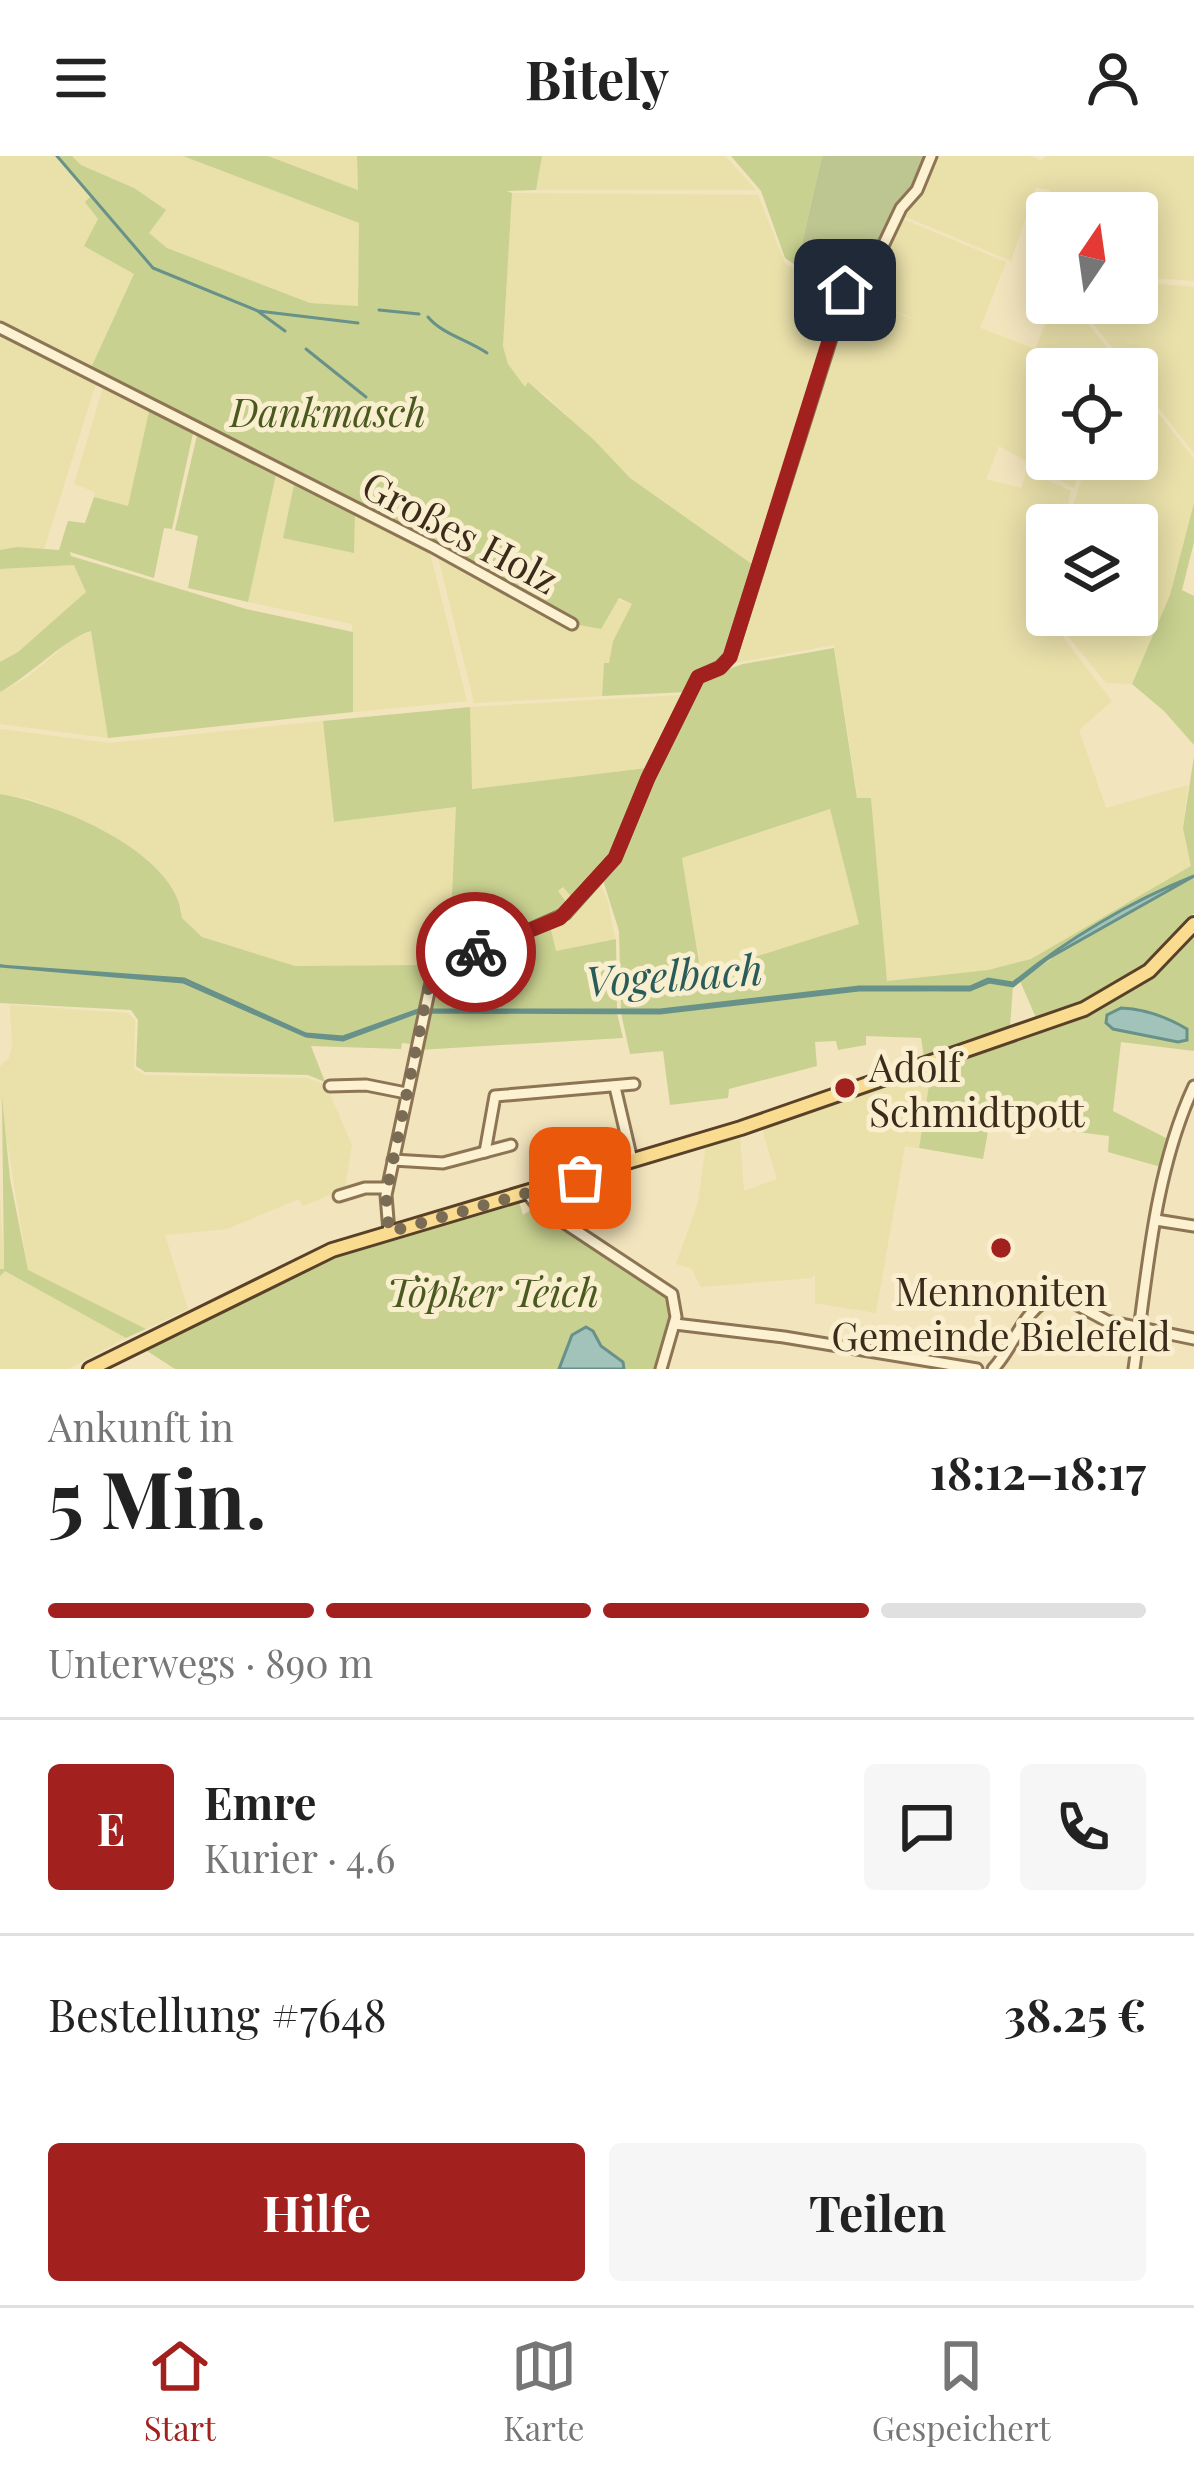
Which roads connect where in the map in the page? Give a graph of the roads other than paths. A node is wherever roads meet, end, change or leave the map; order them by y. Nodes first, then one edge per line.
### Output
1 (931, 156) edge
2 (0, 328) edge
3 (572, 624) dead end
4 (1194, 924) edge
5 (634, 1084) dead end
6 (330, 1085) dead end
7 (1194, 1086) edge
8 (615, 1087) junction
9 (406, 1093) junction
10 (1182, 1112) junction
11 (1194, 1116) edge
12 (511, 1145) dead end
13 (485, 1152) junction
14 (393, 1160) junction
15 (632, 1160) junction
16 (387, 1188) junction
17 (527, 1193) junction
18 (339, 1196) dead end
19 (1156, 1220) junction
20 (1194, 1226) edge
21 (389, 1232) junction
22 (675, 1324) junction
23 (1139, 1329) junction
24 (1194, 1339) edge
25 (90, 1369) edge
26 (661, 1369) edge
27 (977, 1369) edge
28 (993, 1369) edge
29 (1134, 1369) edge

1 - 9 street
2 - 3 street, Großes Holz
4 - 15 main road
5 - 8 street
6 - 9 street
7 - 10 street
8 - 13 street
8 - 15 street
9 - 14 street
10 - 11 street
10 - 19 street
12 - 13 street
13 - 14 street
14 - 16 street
15 - 17 main road
16 - 18 street
16 - 21 street
17 - 21 main road
17 - 22 street
19 - 20 street
19 - 23 street
21 - 25 main road
22 - 26 street
22 - 27 street
23 - 24 street
23 - 28 street
23 - 29 street

